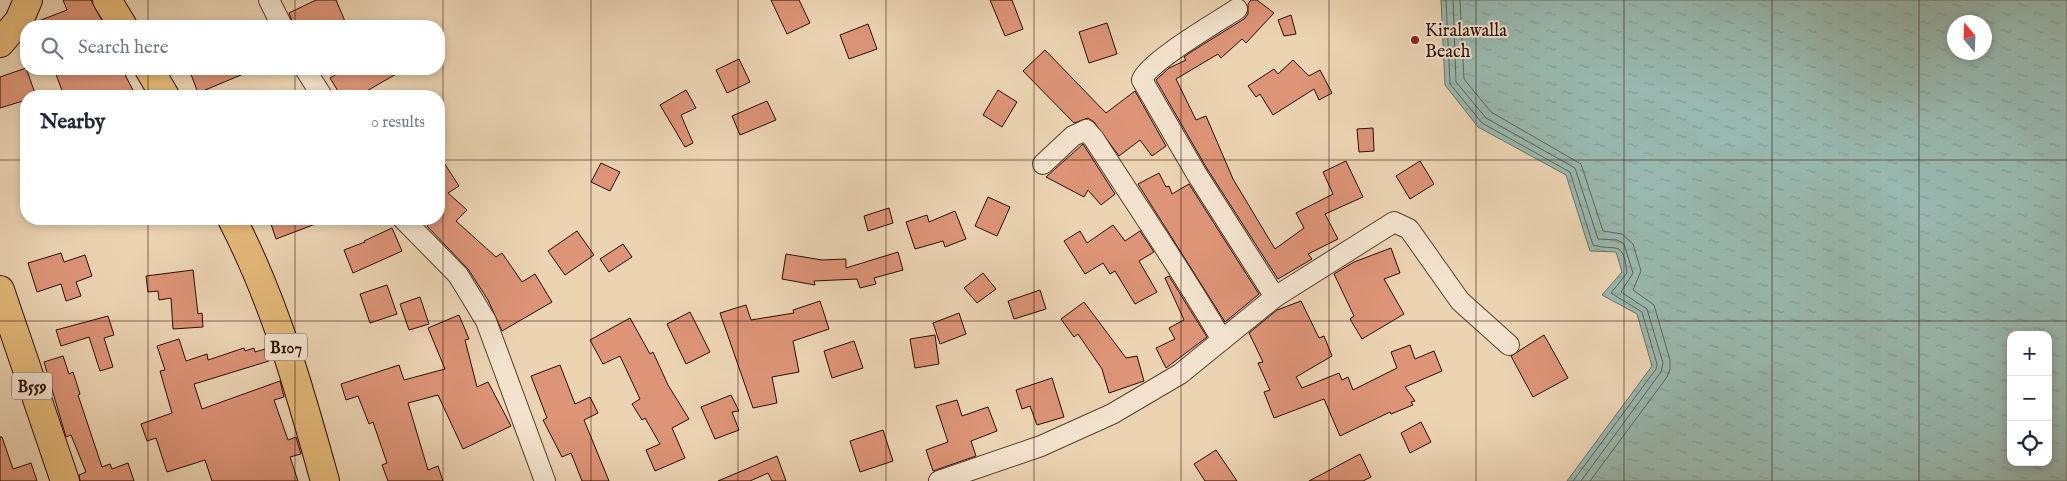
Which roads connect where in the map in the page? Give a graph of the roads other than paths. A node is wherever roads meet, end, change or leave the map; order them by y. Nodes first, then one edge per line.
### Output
1 (28, 0) edge
2 (108, 0) edge
3 (269, 0) edge
4 (1236, 9) dead end
5 (120, 20) edge
6 (279, 20) edge
7 (0, 43) edge
8 (153, 75) edge
9 (309, 75) edge
10 (161, 90) edge
11 (318, 90) edge
12 (1043, 164) dead end
13 (235, 225) edge
14 (409, 225) edge
15 (0, 290) edge
16 (1275, 297) junction
17 (1222, 340) junction
18 (1509, 345) dead end
19 (64, 481) edge
20 (325, 481) edge
21 (545, 481) edge
22 (939, 481) edge

1 - 7 main road
2 - 5 main road
3 - 6 street
4 - 16 street
8 - 10 main road
9 - 11 street
12 - 17 street
13 - 20 main road, B107
14 - 21 street
15 - 19 main road, B559
16 - 17 street
16 - 18 street
17 - 22 street

